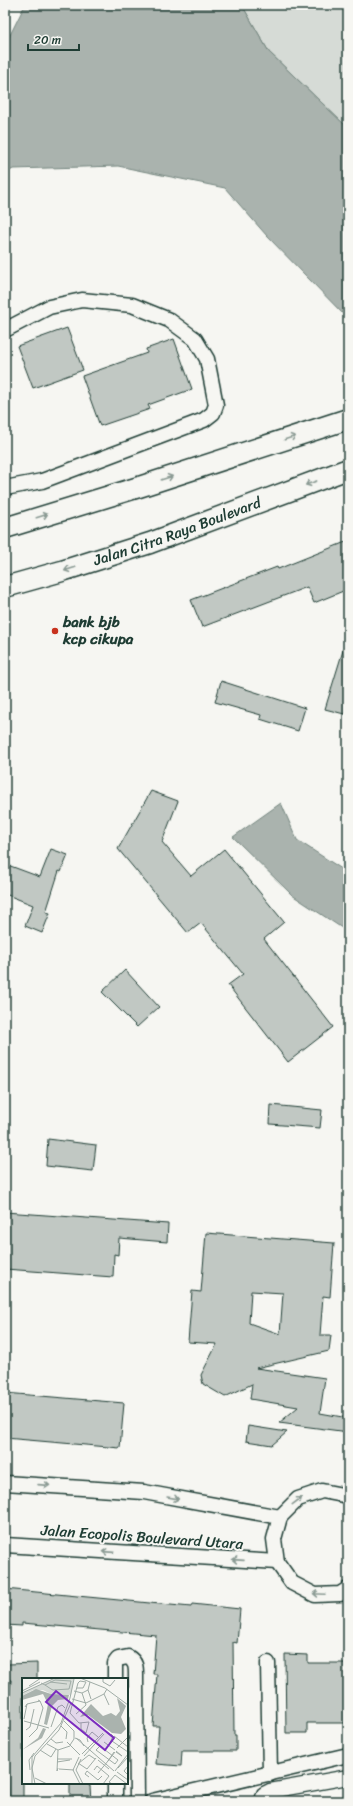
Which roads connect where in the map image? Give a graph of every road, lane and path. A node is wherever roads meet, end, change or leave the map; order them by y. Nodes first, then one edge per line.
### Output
1 (5, 330) edge
2 (348, 420) edge
3 (348, 469) edge
4 (5, 488) edge
5 (5, 528) edge
6 (5, 588) edge
7 (5, 1483) edge
8 (348, 1496) edge
9 (280, 1517) junction
10 (5, 1545) edge
11 (277, 1562) junction
12 (348, 1589) edge
13 (268, 1663) dead end
14 (115, 1678) edge
15 (348, 1755) edge
16 (270, 1774) junction
17 (348, 1777) edge
18 (115, 1784) edge
19 (115, 1801) edge
20 (137, 1801) edge
21 (152, 1801) edge
22 (262, 1801) edge

1 - 4 street
5 -> 2 main road
3 -> 6 main road, Jalan Citra Raya Boulevard
7 -> 9 street
9 -> 8 street
9 - 11 street
11 -> 10 street, Jalan Ecopolis Boulevard Utara
12 -> 11 street
13 - 16 street
14 - 20 street
15 - 16 street
16 - 21 street
17 - 22 street
18 - 19 street

